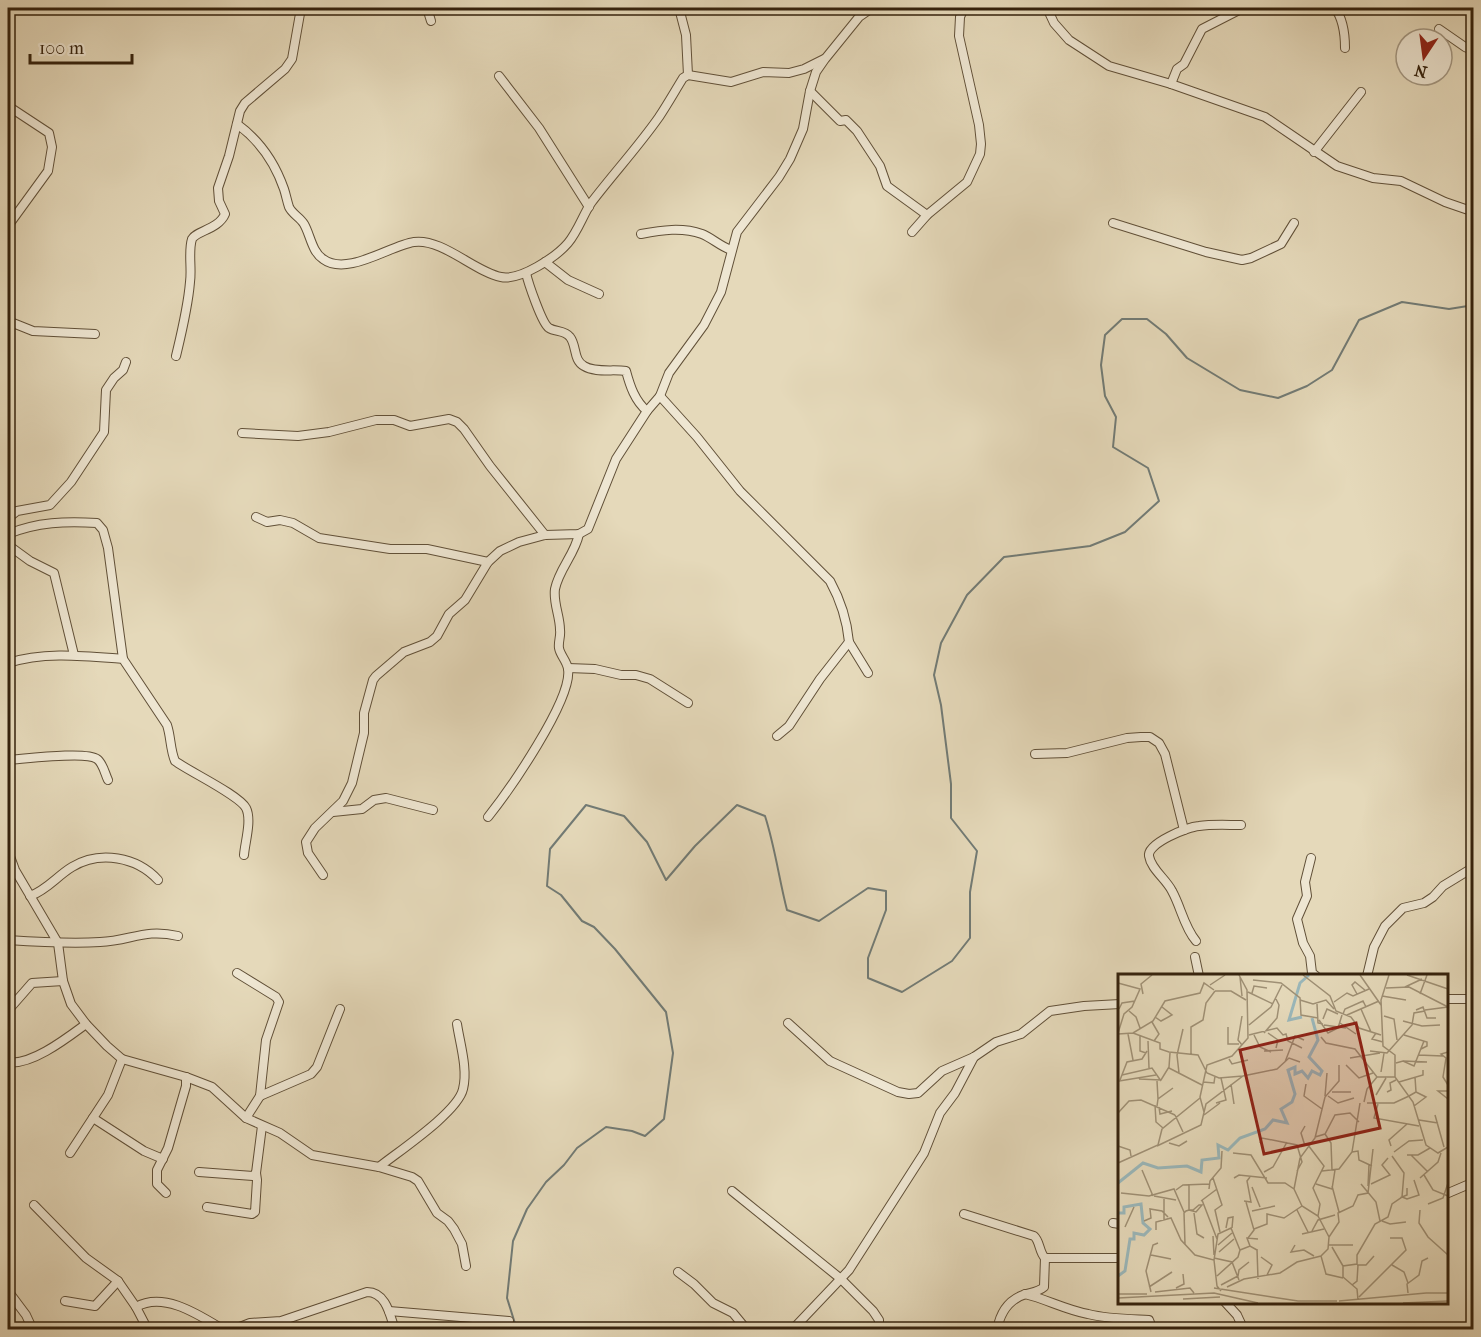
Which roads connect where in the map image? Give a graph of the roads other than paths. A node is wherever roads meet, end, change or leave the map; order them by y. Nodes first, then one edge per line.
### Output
1 (301, 8) edge
2 (427, 8) edge
3 (679, 8) edge
4 (872, 8) edge
5 (964, 8) edge
6 (1047, 8) edge
7 (1243, 8) edge
8 (1335, 8) edge
9 (431, 21) dead end
10 (1454, 39) edge
11 (1345, 48) dead end
12 (1473, 51) edge
13 (825, 58) junction
14 (688, 75) junction
15 (499, 76) dead end
16 (1171, 84) junction
17 (810, 91) junction
18 (1361, 92) dead end
19 (8, 106) edge
20 (237, 124) junction
21 (1314, 152) junction
22 (589, 207) junction
23 (1473, 212) edge
24 (927, 214) junction
25 (1113, 223) dead end
26 (1294, 223) dead end
27 (8, 226) edge
28 (912, 232) dead end
29 (641, 234) dead end
30 (731, 249) junction
31 (545, 262) junction
32 (526, 273) junction
33 (599, 294) dead end
34 (8, 321) edge
35 (95, 334) dead end
36 (176, 356) dead end
37 (126, 362) dead end
38 (660, 396) junction
39 (647, 411) junction
40 (242, 433) dead end
41 (256, 517) dead end
42 (8, 518) edge
43 (8, 534) edge
44 (579, 534) junction
45 (545, 535) junction
46 (8, 545) edge
47 (488, 562) junction
48 (849, 642) junction
49 (74, 654) junction
50 (123, 659) junction
51 (8, 663) edge
52 (568, 668) junction
53 (868, 673) dead end
54 (688, 703) dead end
55 (777, 736) dead end
56 (1035, 754) dead end
57 (8, 760) edge
58 (108, 780) dead end
59 (433, 810) dead end
60 (333, 812) junction
61 (488, 817) dead end
62 (1241, 825) dead end
63 (1184, 830) junction
64 (8, 851) edge
65 (244, 855) dead end
66 (1311, 858) dead end
67 (1473, 867) edge
68 (323, 875) dead end
69 (158, 880) dead end
70 (30, 896) junction
71 (178, 936) dead end
72 (8, 940) edge
73 (1196, 941) dead end
74 (58, 943) junction
75 (1195, 957) dead end
76 (237, 973) dead end
77 (1199, 974) edge
78 (1314, 974) edge
79 (1367, 974) edge
80 (63, 981) junction
81 (1448, 999) edge
82 (1473, 999) edge
83 (1118, 1004) edge
84 (8, 1007) edge
85 (340, 1009) dead end
86 (788, 1023) dead end
87 (86, 1024) junction
88 (457, 1024) dead end
89 (974, 1057) junction
90 (122, 1059) junction
91 (8, 1062) edge
92 (186, 1077) junction
93 (260, 1096) junction
94 (93, 1118) junction
95 (246, 1118) junction
96 (262, 1126) junction
97 (70, 1153) dead end
98 (163, 1159) junction
99 (379, 1167) junction
100 (199, 1172) dead end
101 (256, 1173) junction
102 (1473, 1182) edge
103 (732, 1191) dead end
104 (166, 1192) dead end
105 (1448, 1193) edge
106 (34, 1205) dead end
107 (207, 1207) dead end
108 (964, 1214) dead end
109 (1045, 1258) junction
110 (1118, 1258) edge
111 (466, 1266) dead end
112 (678, 1272) dead end
113 (841, 1279) junction
114 (118, 1281) junction
115 (8, 1291) edge
116 (1025, 1294) junction
117 (64, 1301) dead end
118 (1227, 1304) edge
119 (136, 1307) junction
120 (389, 1311) junction
121 (508, 1321) dead end
122 (280, 1325) edge
123 (33, 1329) edge
124 (148, 1329) edge
125 (224, 1329) edge
126 (232, 1329) edge
127 (395, 1329) edge
128 (747, 1329) edge
129 (792, 1329) edge
130 (879, 1329) edge
131 (996, 1329) edge
132 (1154, 1329) edge
133 (1244, 1329) edge

1 - 20 street
2 - 9 street
3 - 14 street
4 - 13 street
5 - 24 street
6 - 16 street
7 - 16 street
8 - 11 street
10 - 12 street
13 - 14 street
13 - 17 street
14 - 22 street
15 - 22 street
16 - 21 street
17 - 24 street
17 - 30 street
18 - 21 street
19 - 27 street
20 - 32 street
20 - 36 street
21 - 23 street
22 - 31 street
24 - 28 street
25 - 26 street
29 - 30 street
30 - 38 street
31 - 32 street
31 - 33 street
32 - 39 street
34 - 35 street
37 - 42 street
38 - 39 street
38 - 48 street
39 - 44 street
40 - 45 street
41 - 47 street
43 - 50 street
44 - 45 street
44 - 52 street
45 - 47 street
46 - 49 street
47 - 60 street
48 - 53 street
48 - 55 street
49 - 50 street
49 - 51 street
50 - 65 street
52 - 54 street
52 - 61 street
56 - 63 street
57 - 58 street
59 - 60 street
60 - 68 street
62 - 63 street
63 - 73 street
64 - 70 street
66 - 78 street
67 - 79 street
69 - 70 street
70 - 74 street
71 - 74 street
72 - 74 street
74 - 80 street
75 - 77 street
76 - 93 street
80 - 84 street
80 - 87 street
81 - 82 street
83 - 89 street
85 - 93 street
86 - 89 street
87 - 90 street
87 - 91 street
88 - 99 street
89 - 113 street
90 - 92 street
90 - 94 street
92 - 95 street
92 - 98 street
93 - 95 street
94 - 97 street
94 - 98 street
95 - 96 street
96 - 99 street
96 - 101 street
98 - 104 street
99 - 111 street
100 - 101 street
101 - 107 street
102 - 105 street
103 - 113 street
106 - 114 street
108 - 109 street
109 - 110 street
109 - 116 street
112 - 128 street
113 - 129 street
113 - 130 street
114 - 117 street
114 - 119 street
115 - 123 street
116 - 131 street
116 - 132 street
118 - 133 street
119 - 124 street
119 - 125 street
120 - 121 street
120 - 122 street
120 - 127 street
122 - 126 street

